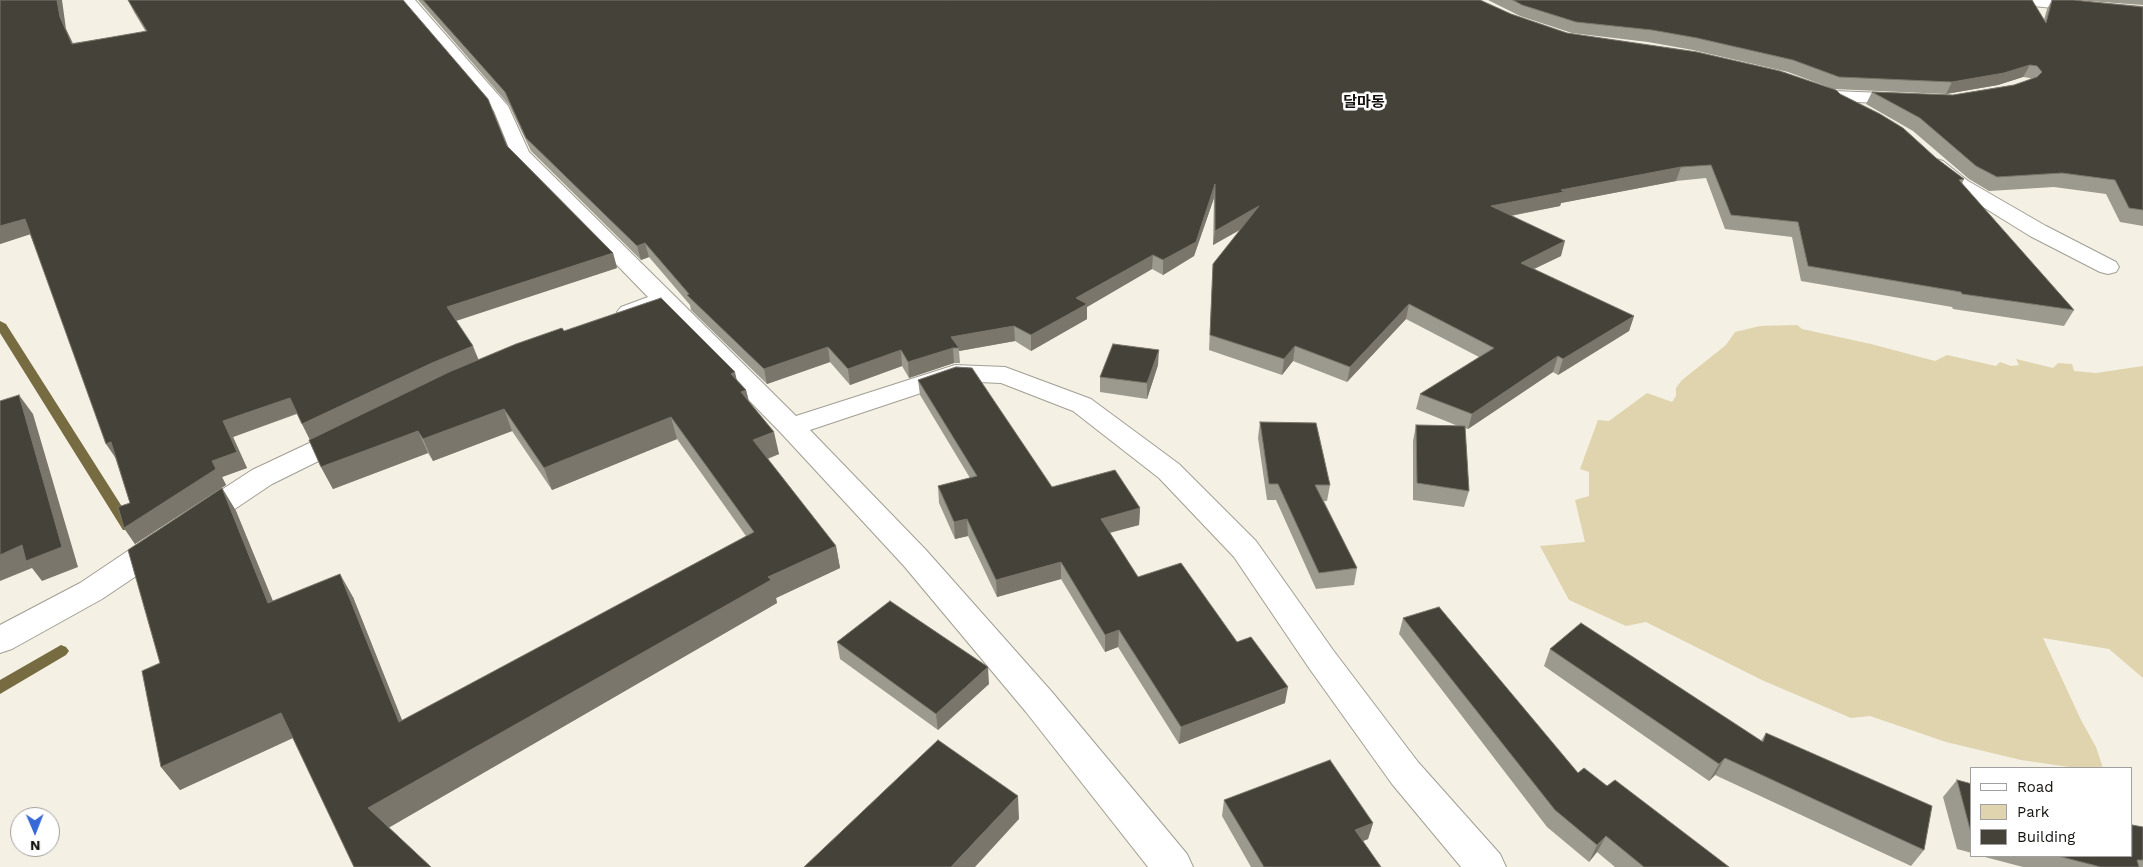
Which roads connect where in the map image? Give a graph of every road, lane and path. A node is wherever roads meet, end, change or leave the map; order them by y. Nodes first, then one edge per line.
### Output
1 (407, 0) edge
2 (2013, 0) edge
3 (2143, 12) edge
4 (1791, 81) edge
5 (1831, 96) junction
6 (1919, 100) edge
7 (1873, 117) edge
8 (1920, 151) edge
9 (2108, 267) dead end
10 (664, 300) junction
11 (611, 318) edge
12 (368, 425) edge
13 (791, 427) junction
14 (0, 640) edge
15 (1173, 867) edge
16 (1486, 867) edge

1 - 10 street
2 - 3 street
4 - 5 street
5 - 6 street
5 - 7 street
8 - 9 street
10 - 11 street
10 - 13 street
12 - 14 street
13 - 15 street
13 - 16 street

